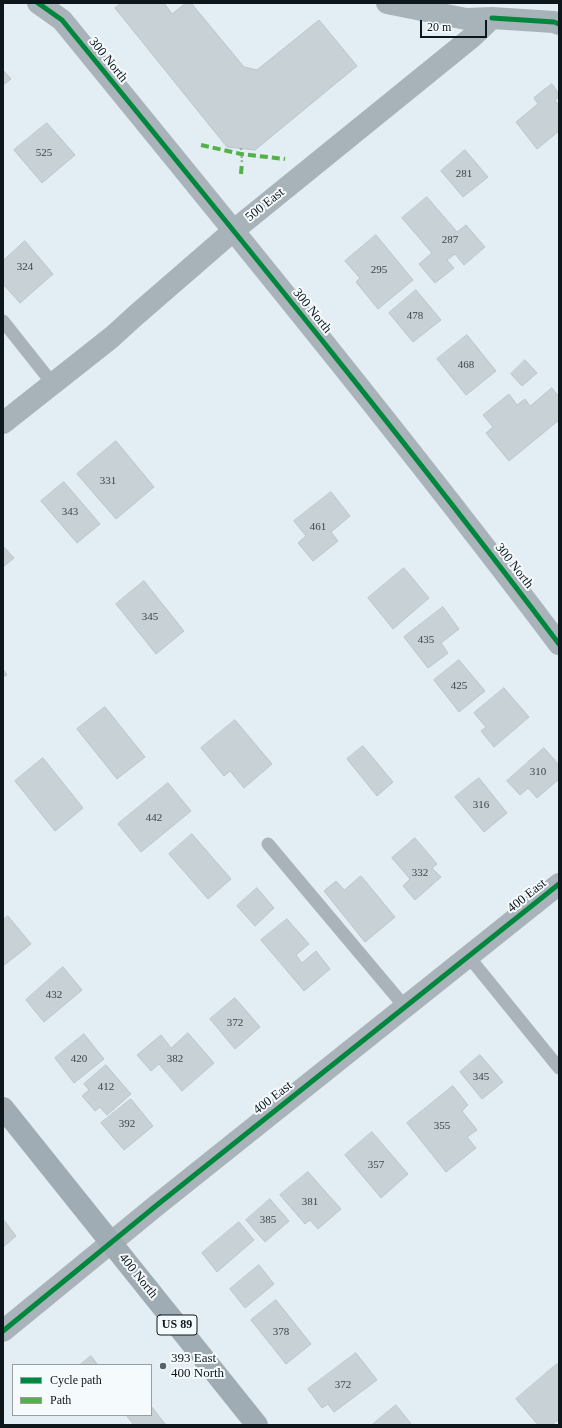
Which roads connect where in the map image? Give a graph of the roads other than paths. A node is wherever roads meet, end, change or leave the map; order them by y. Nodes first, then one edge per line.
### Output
1 (38, 3) edge
2 (388, 3) edge
3 (59, 12) edge
4 (492, 18) junction
5 (559, 24) edge
6 (233, 231) junction
7 (3, 321) edge
8 (53, 384) junction
9 (3, 423) edge
10 (559, 644) edge
11 (268, 844) dead end
12 (559, 884) edge
13 (468, 957) junction
14 (405, 1007) junction
15 (559, 1068) edge
16 (3, 1108) edge
17 (111, 1242) junction
18 (3, 1331) edge
19 (257, 1425) edge

1 - 3 street, 300 North
2 - 4 street
3 - 6 street, 300 North
4 - 5 street
4 - 6 street, 500 East
6 - 8 street, 500 East
6 - 10 street, 300 North
7 - 8 lane
8 - 9 street, 500 East
11 - 14 lane
12 - 13 street, 400 East
13 - 14 street, 400 East
13 - 15 lane
14 - 17 street, 400 East
16 - 17 main road, 400 North / US 89
17 - 18 street, 400 East
17 - 19 main road, 400 North / US 89

